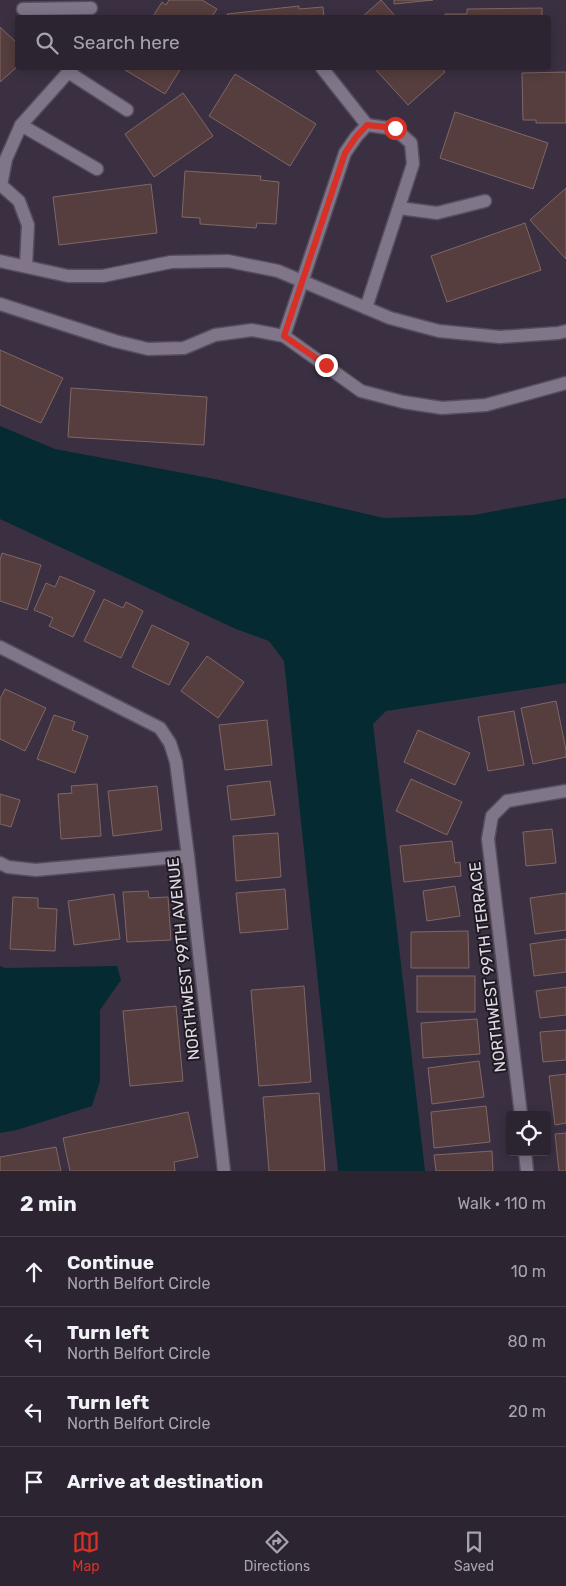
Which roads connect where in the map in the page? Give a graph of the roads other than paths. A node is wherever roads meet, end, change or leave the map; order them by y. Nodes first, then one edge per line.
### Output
1 (23, 8) dead end
2 (91, 9) edge
3 (70, 70) edge
4 (324, 70) edge
5 (128, 110) dead end
6 (21, 124) junction
7 (367, 125) junction
8 (6, 145) edge
9 (97, 169) dead end
10 (0, 185) edge
11 (485, 201) dead end
12 (399, 208) junction
13 (0, 261) edge
14 (26, 266) junction
15 (302, 281) junction
16 (0, 304) edge
17 (366, 308) junction
18 (566, 331) edge
19 (284, 336) junction
20 (566, 383) edge
21 (0, 647) edge
22 (566, 791) edge
23 (188, 856) junction
24 (0, 863) edge
25 (521, 1111) edge
26 (525, 1156) edge
27 (224, 1171) edge
28 (527, 1171) edge

1 - 2 street
3 - 5 street
3 - 6 street
4 - 7 street
6 - 8 street
6 - 9 street
7 - 12 street
7 - 15 street
8 - 10 street
10 - 14 street
11 - 12 street
12 - 17 street
13 - 14 street
14 - 15 street
15 - 17 street
15 - 19 street
16 - 19 street
17 - 18 street
19 - 20 street
21 - 23 street, NORTHWEST 99TH AVENUE
22 - 25 street, NORTHWEST 99TH TERRACE
23 - 24 street
23 - 27 street, NORTHWEST 99TH AVENUE
26 - 28 street

